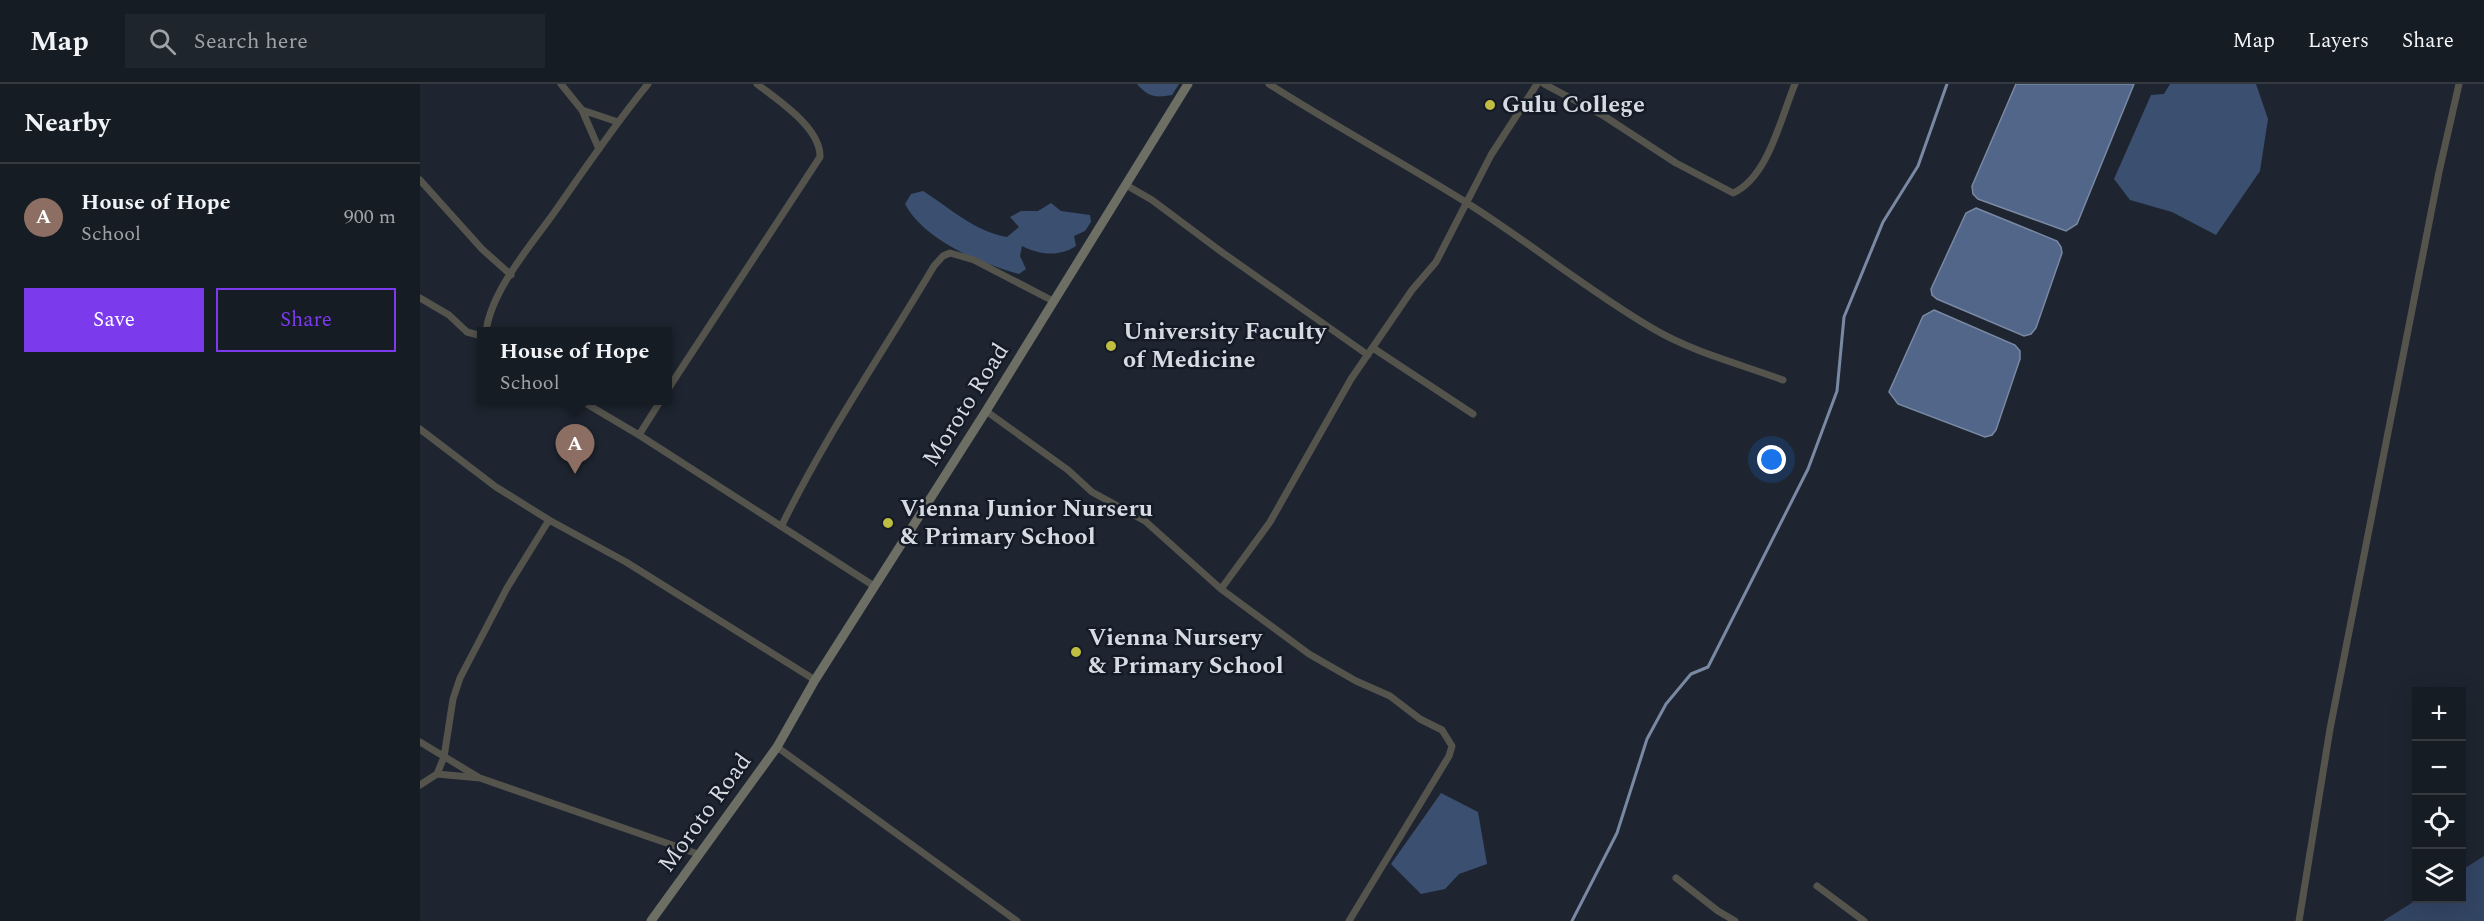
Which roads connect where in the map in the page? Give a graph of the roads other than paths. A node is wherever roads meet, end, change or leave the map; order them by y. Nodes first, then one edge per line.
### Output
1 (561, 84) edge
2 (648, 84) edge
3 (758, 84) edge
4 (1188, 84) edge
5 (1269, 84) edge
6 (1537, 84) edge
7 (1544, 84) edge
8 (1795, 84) edge
9 (2459, 84) edge
10 (582, 110) junction
11 (618, 122) junction
12 (599, 149) junction
13 (420, 180) edge
14 (1126, 185) junction
15 (1468, 204) junction
16 (510, 275) junction
17 (420, 298) edge
18 (1053, 301) junction
19 (487, 327) edge
20 (477, 335) edge
21 (1372, 348) junction
22 (1368, 355) junction
23 (1783, 380) dead end
24 (672, 383) edge
25 (588, 405) edge
26 (658, 405) edge
27 (986, 411) junction
28 (1473, 414) dead end
29 (420, 429) edge
30 (639, 435) junction
31 (549, 520) junction
32 (782, 525) junction
33 (874, 586) junction
34 (1221, 588) junction
35 (815, 680) junction
36 (420, 742) edge
37 (777, 747) junction
38 (444, 757) junction
39 (437, 774) junction
40 (480, 778) junction
41 (420, 784) edge
42 (698, 854) junction
43 (1676, 878) dead end
44 (1817, 886) dead end
45 (1016, 920) edge
46 (651, 921) edge
47 (1349, 921) edge
48 (1735, 921) edge
49 (1864, 921) edge
50 (2299, 921) edge

1 - 10 street
2 - 11 street
3 - 24 street
4 - 14 main road, Moroto Road
5 - 15 street
6 - 15 street
7 - 8 street
9 - 50 street
10 - 11 street
10 - 12 street
11 - 12 street
12 - 16 street
13 - 16 street
14 - 18 main road, Moroto Road
14 - 22 street
15 - 21 street
15 - 23 street
16 - 19 street
17 - 20 street
18 - 27 main road, Moroto Road
18 - 32 street
21 - 22 street
21 - 28 street
22 - 34 street
25 - 30 street
26 - 30 street
27 - 33 main road, Moroto Road
27 - 34 street
29 - 31 street
30 - 32 street
31 - 35 street
31 - 38 street
32 - 33 street
33 - 35 main road, Moroto Road
34 - 47 street
35 - 37 main road, Moroto Road
36 - 38 street
37 - 42 main road, Moroto Road
37 - 45 street
38 - 39 street
38 - 40 street
39 - 40 street
39 - 41 street
40 - 42 street
42 - 46 main road, Moroto Road
43 - 48 street
44 - 49 street

